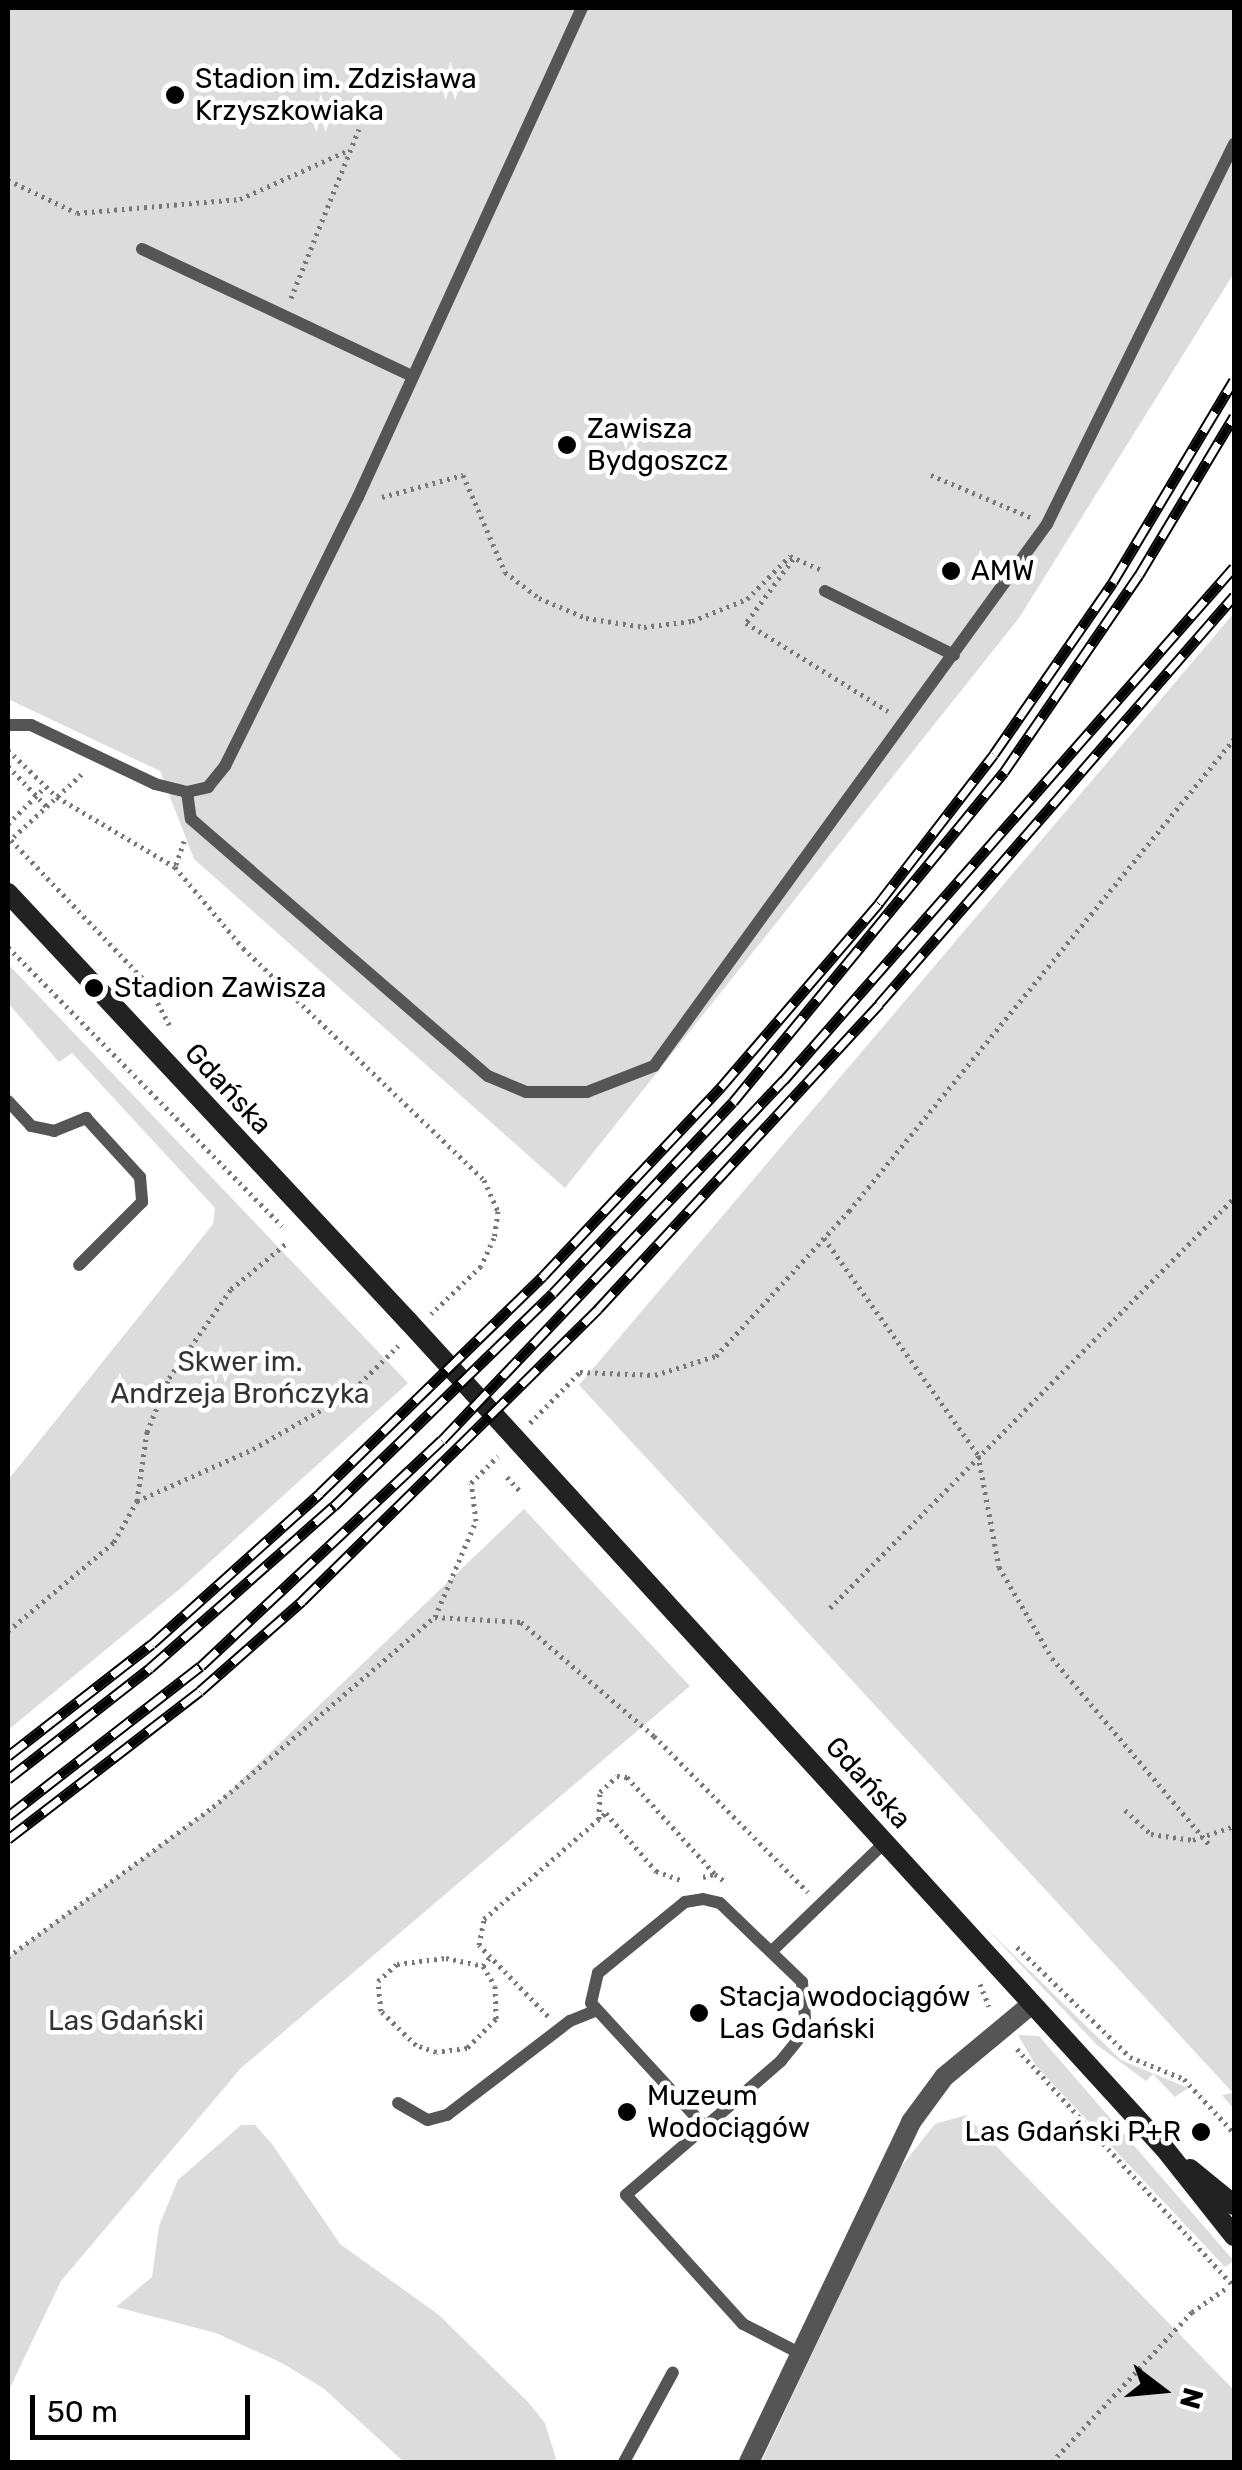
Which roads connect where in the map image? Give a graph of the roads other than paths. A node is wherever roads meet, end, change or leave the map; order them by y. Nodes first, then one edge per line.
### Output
1 (582, 8) edge
2 (1234, 144) edge
3 (142, 249) dead end
4 (412, 376) junction
5 (826, 591) dead end
6 (954, 655) junction
7 (8, 724) edge
8 (187, 792) junction
9 (8, 894) edge
10 (8, 1101) edge
11 (78, 1265) dead end
12 (885, 1842) junction
13 (774, 1949) junction
14 (1032, 2004) junction
15 (597, 2010) junction
16 (398, 2103) dead end
17 (705, 2126) junction
18 (1165, 2149) junction
19 (1234, 2205) edge
20 (1234, 2236) edge
21 (800, 2354) junction
22 (673, 2372) dead end
23 (624, 2462) edge
24 (749, 2462) edge

1 - 4 lane
2 - 6 lane
3 - 4 lane
4 - 8 lane
5 - 6 lane
6 - 8 lane
7 - 8 lane
9 - 12 main road, Gdańska
10 - 11 lane
12 - 13 lane
12 - 14 main road, Gdańska
13 - 15 lane
13 - 17 lane
14 - 18 main road, Gdańska
14 - 21 street
15 - 16 lane
15 - 17 lane
17 - 21 lane
18 - 19 main road, Gdańska
18 - 20 main road, Gdańska
21 - 24 street
22 - 23 lane

